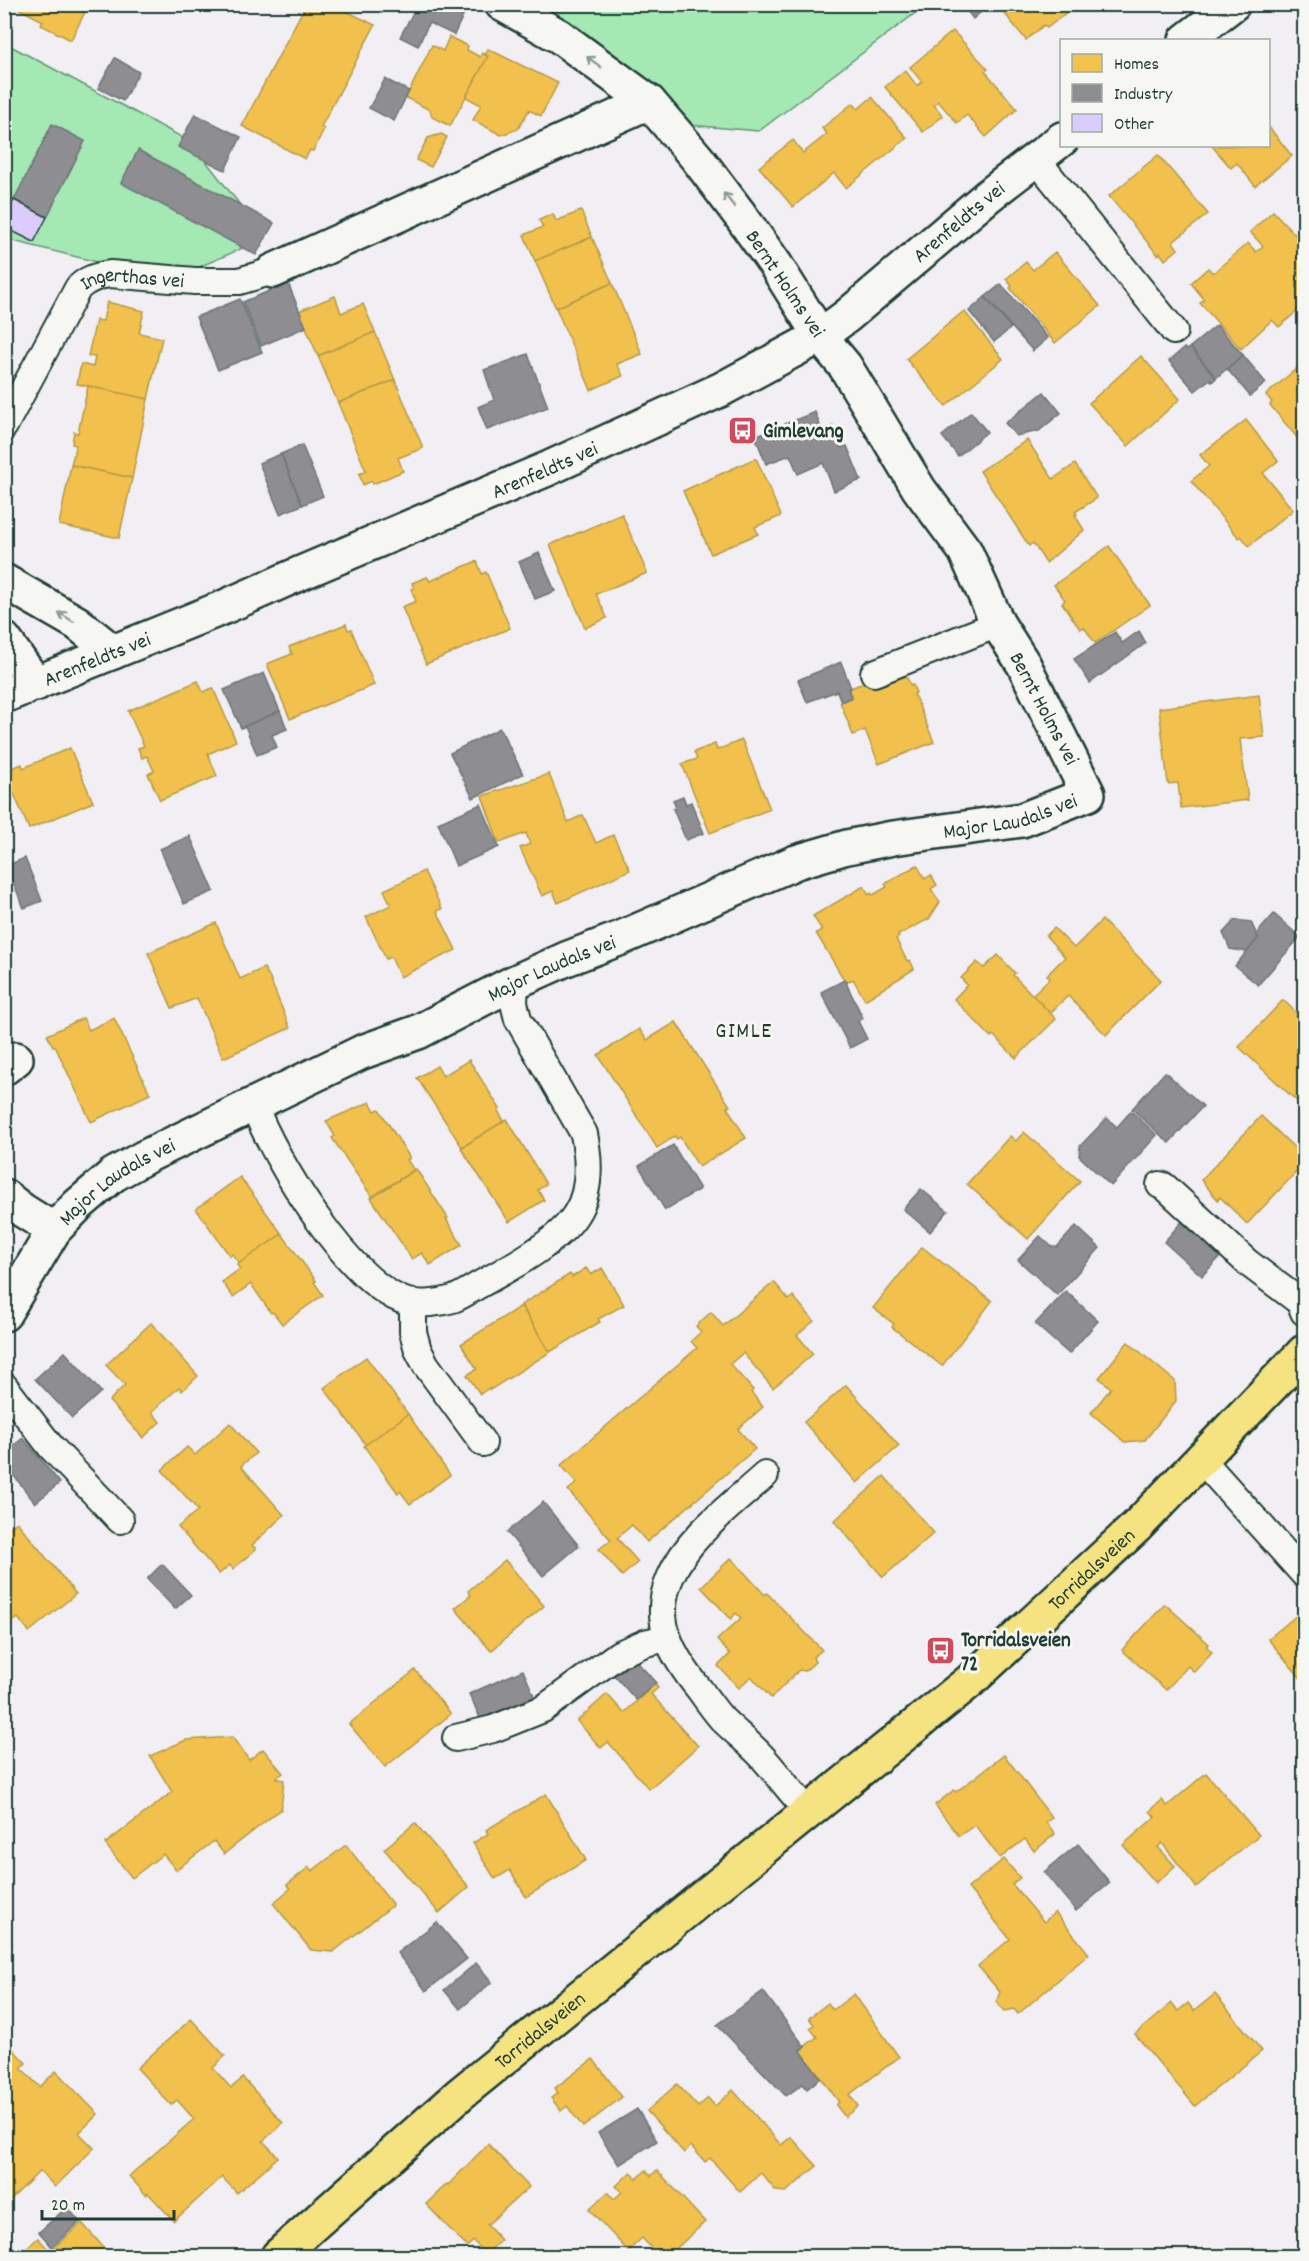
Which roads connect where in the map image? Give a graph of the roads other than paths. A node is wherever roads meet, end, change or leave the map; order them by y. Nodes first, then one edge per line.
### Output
1 (502, 4) edge
2 (1233, 4) edge
3 (1187, 39) edge
4 (649, 102) junction
5 (1060, 141) edge
6 (1036, 159) junction
7 (273, 271) joint
8 (1174, 331) dead end
9 (820, 336) junction
10 (4, 426) edge
11 (4, 581) edge
12 (998, 624) junction
13 (4, 639) edge
14 (113, 652) junction
15 (874, 673) dead end
16 (36, 684) junction
17 (4, 696) edge
18 (1088, 794) joint
19 (515, 982) junction
20 (254, 1105) junction
21 (1160, 1185) dead end
22 (4, 1196) edge
23 (54, 1230) junction
24 (413, 1303) junction
25 (1305, 1312) edge
26 (4, 1314) edge
27 (1305, 1352) edge
28 (4, 1386) edge
29 (483, 1443) dead end
30 (1202, 1460) junction
31 (765, 1475) dead end
32 (120, 1520) dead end
33 (1305, 1574) edge
34 (667, 1638) junction
35 (456, 1738) dead end
36 (810, 1812) junction
37 (278, 2256) edge

4 -> 1 street, Bernt Holms vei
2 - 3 street
4 - 7 street
9 -> 4 street, Bernt Holms vei
5 - 6 street, Arenfeldts vei
6 - 8 lane
6 - 9 street, Arenfeldts vei
7 - 10 lane, Ingerthas vei
9 - 12 street, Bernt Holms vei
9 - 14 street, Arenfeldts vei
14 -> 11 street
12 - 15 lane
12 - 18 street, Bernt Holms vei
13 - 16 street
14 - 16 street, Arenfeldts vei
16 - 17 street, Arenfeldts vei
18 - 19 street, Major Laudals vei
19 - 20 street, Major Laudals vei
19 - 24 lane
20 - 23 street, Major Laudals vei
20 - 24 lane
21 - 25 lane
22 - 23 street, Major Laudals vei
23 - 26 street, Major Laudals vei
24 - 29 lane
27 - 30 main road, Torridalsveien
28 - 32 lane
30 - 33 lane
30 - 36 main road, Torridalsveien
31 - 34 lane
34 - 35 lane
34 - 36 lane
36 - 37 main road, Torridalsveien

